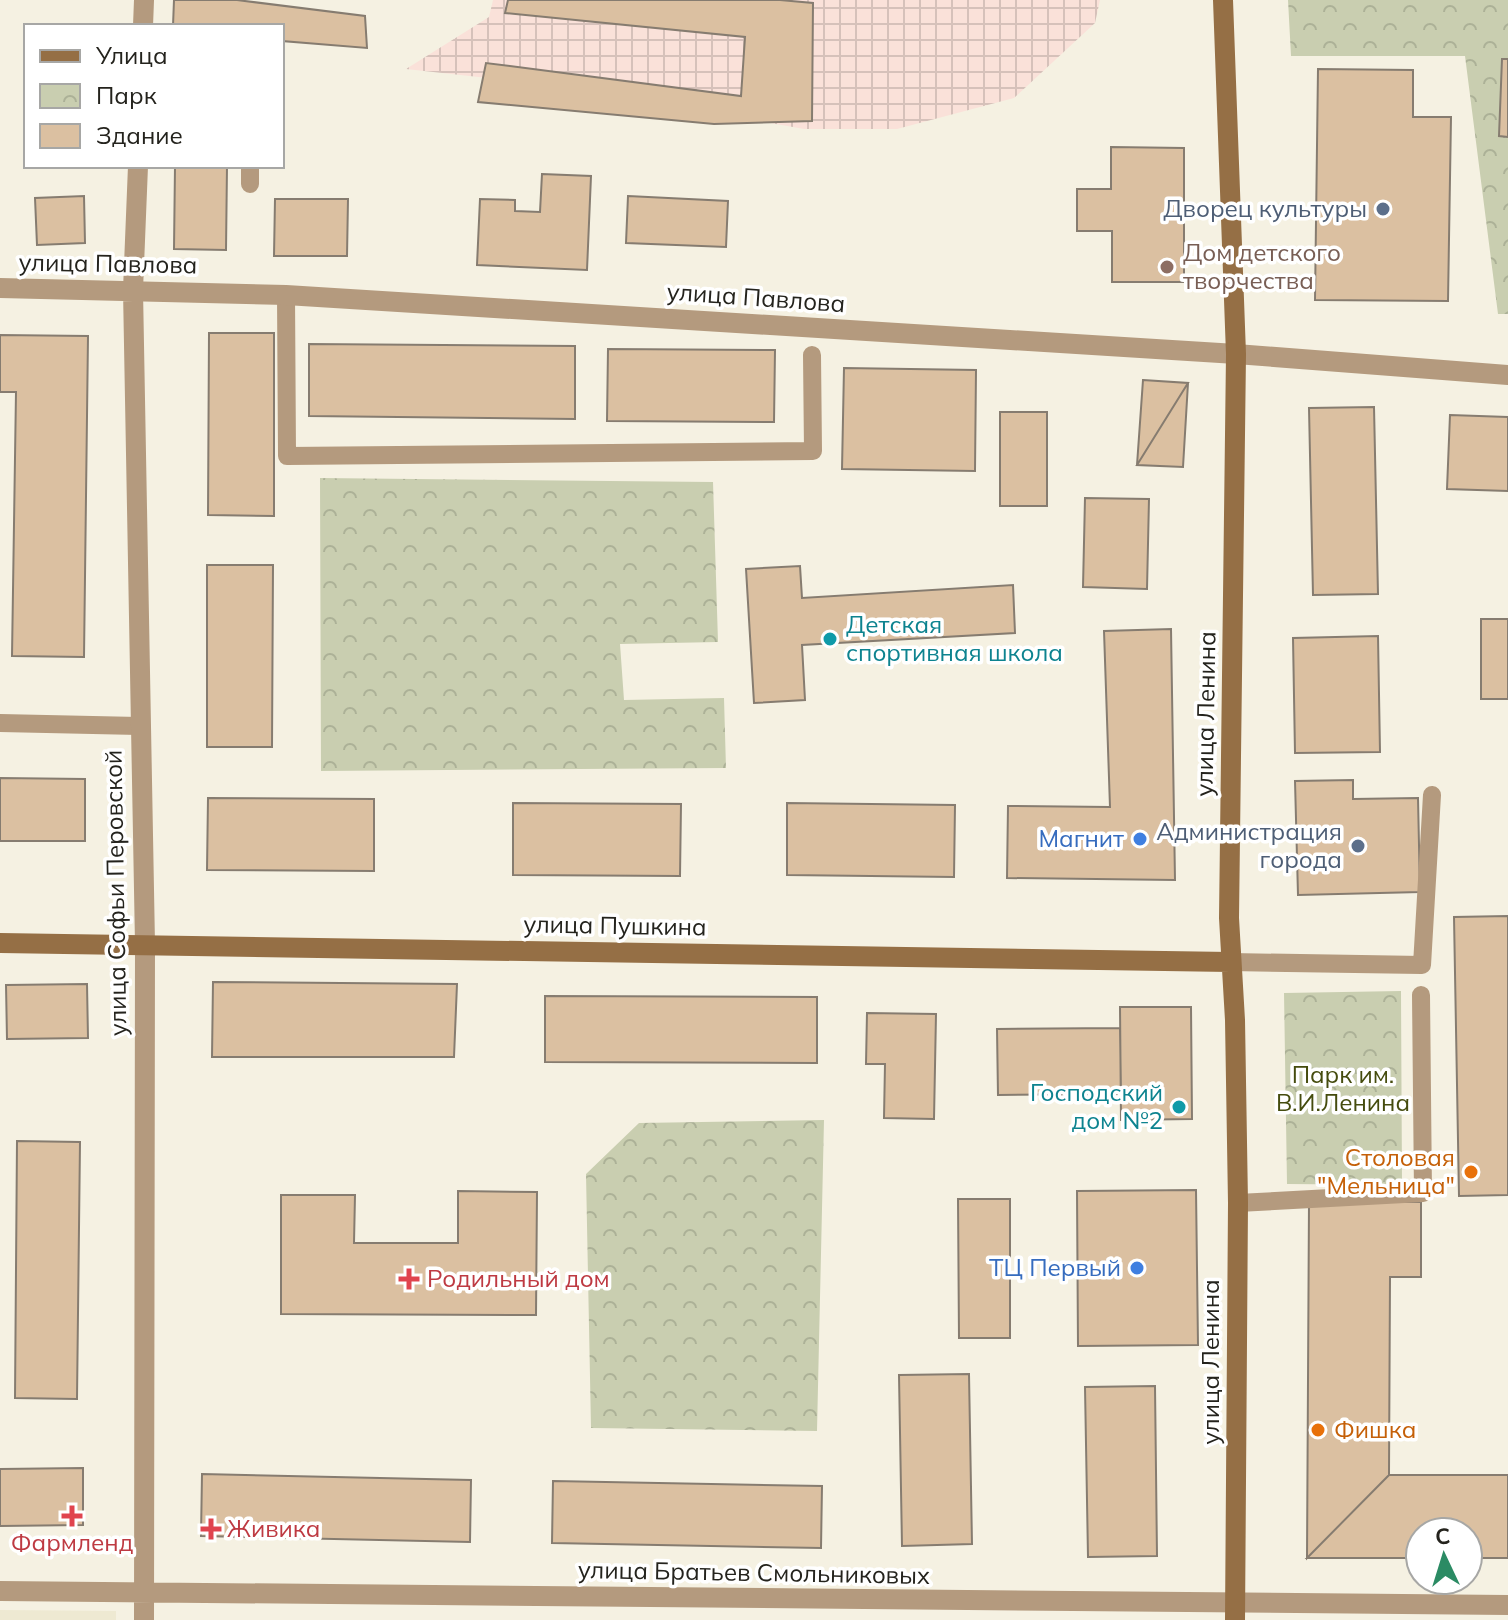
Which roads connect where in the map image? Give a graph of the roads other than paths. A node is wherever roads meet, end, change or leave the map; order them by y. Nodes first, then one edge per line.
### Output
1 (144, 0) edge
2 (1223, 0) edge
3 (143, 24) edge
4 (138, 168) edge
5 (0, 288) edge
6 (133, 290) junction
7 (286, 295) junction
8 (1236, 354) junction
9 (812, 355) dead end
10 (1508, 375) edge
11 (0, 723) edge
12 (139, 726) junction
13 (1432, 795) dead end
14 (0, 943) edge
15 (145, 944) junction
16 (1230, 962) junction
17 (1421, 995) dead end
18 (1238, 1203) junction
19 (0, 1591) edge
20 (144, 1593) junction
21 (1508, 1605) edge
22 (1235, 1612) edge
23 (144, 1620) edge

1 - 3 street
2 - 8 main road, улица Ленина
4 - 6 street, улица Софьи Перовской
5 - 6 street, улица Павлова
6 - 7 street, улица Павлова
6 - 12 street, улица Софьи Перовской
7 - 8 street, улица Павлова
7 - 9 lane
8 - 10 street, улица Павлова
8 - 16 main road, улица Ленина
11 - 12 lane
12 - 15 street, улица Софьи Перовской
13 - 16 lane
14 - 15 main road, улица Пушкина
15 - 16 main road, улица Пушкина
15 - 20 street, улица Софьи Перовской
16 - 18 main road, улица Ленина
17 - 18 lane
18 - 22 main road, улица Ленина
19 - 20 street, улица Братьев Смольниковых
20 - 22 street, улица Братьев Смольниковых
20 - 23 street, улица Софьи Перовской
21 - 22 street, улица Братьев Смольниковых

